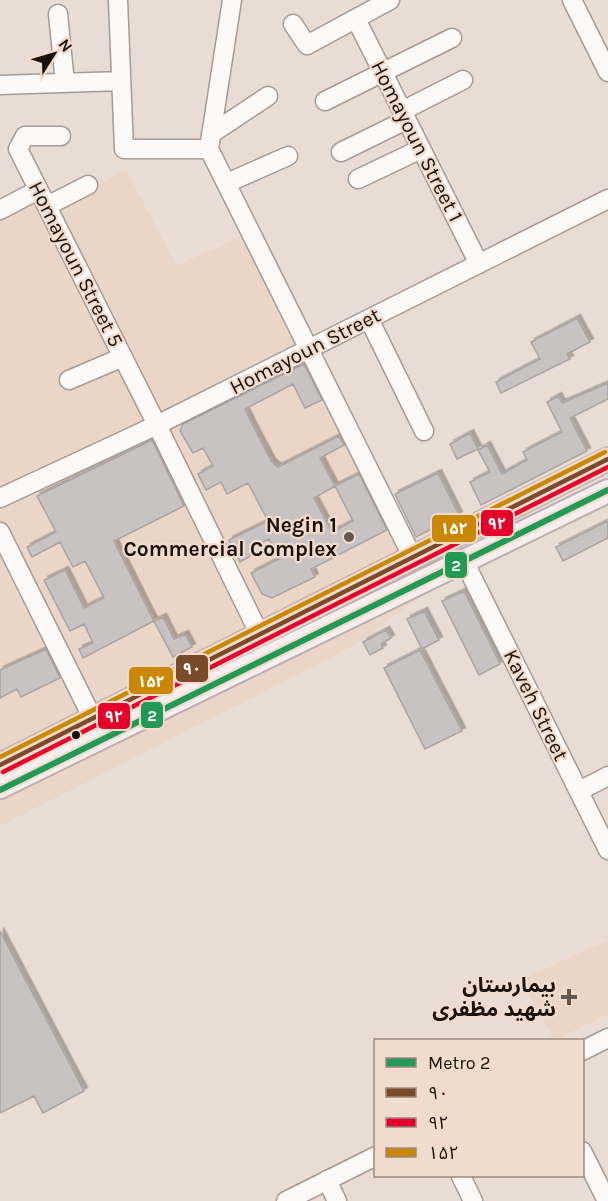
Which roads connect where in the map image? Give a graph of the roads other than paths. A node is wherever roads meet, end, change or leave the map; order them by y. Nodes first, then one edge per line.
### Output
1 (118, 0) edge
2 (232, 0) edge
3 (359, 0) edge
4 (390, 0) edge
5 (572, 0) edge
6 (58, 14) dead end
7 (356, 19) junction
8 (293, 24) dead end
9 (452, 38) dead end
10 (382, 72) junction
11 (608, 72) edge
12 (463, 80) dead end
13 (121, 81) junction
14 (65, 83) junction
15 (0, 85) edge
16 (268, 96) dead end
17 (325, 101) dead end
18 (404, 116) junction
19 (61, 136) dead end
20 (210, 142) junction
21 (421, 149) junction
22 (341, 152) dead end
23 (288, 156) dead end
24 (358, 179) dead end
25 (227, 183) junction
26 (88, 185) dead end
27 (42, 198) junction
28 (608, 199) edge
29 (0, 210) edge
30 (479, 264) junction
31 (369, 319) junction
32 (310, 348) junction
33 (123, 357) junction
34 (69, 380) dead end
35 (158, 425) junction
36 (424, 432) dead end
37 (608, 459) edge
38 (608, 491) edge
39 (0, 498) edge
40 (0, 532) edge
41 (413, 558) junction
42 (464, 561) junction
43 (260, 635) junction
44 (208, 672) junction
45 (93, 719) junction
46 (0, 765) edge
47 (608, 776) edge
48 (0, 787) edge
49 (579, 791) junction
50 (608, 850) edge
51 (608, 1038) edge
52 (584, 1050) edge
53 (584, 1155) edge
54 (374, 1156) edge
55 (461, 1177) edge
56 (327, 1180) junction
57 (286, 1201) edge
58 (337, 1201) edge
59 (473, 1201) edge
60 (607, 1201) edge

1 - 13 street
2 - 20 street
3 - 7 street
4 - 7 street
5 - 11 street
6 - 14 street
7 - 8 street
7 - 10 street, Homayoun Street 1
9 - 10 street
10 - 17 street
10 - 18 street, Homayoun Street 1
12 - 18 street
13 - 14 street
13 - 20 street
14 - 15 street
16 - 20 street
18 - 21 street, Homayoun Street 1
18 - 22 street
19 - 27 street, Homayoun Street 5
20 - 25 street
21 - 24 street
21 - 30 street, Homayoun Street 1
23 - 25 street
25 - 32 street
26 - 27 street
27 - 29 street
27 - 33 street, Homayoun Street 5
28 - 30 street, Homayoun Street
30 - 31 street, Homayoun Street
31 - 32 street, Homayoun Street
31 - 36 street
32 - 35 street, Homayoun Street
32 - 41 street
33 - 34 street
33 - 35 street, Homayoun Street 5
35 - 39 street, Homayoun Street
35 - 43 street, Homayoun Street 5
37 - 41 main road
38 - 42 main road
40 - 45 street
41 - 43 main road
42 - 44 main road
42 - 49 street, Kaveh Street
43 - 44 main road
44 - 45 main road
44 - 48 main road
45 - 46 main road
47 - 49 street
49 - 50 street, Kaveh Street
51 - 52 street
53 - 60 street
54 - 56 street
55 - 59 street
56 - 57 street
56 - 58 street

